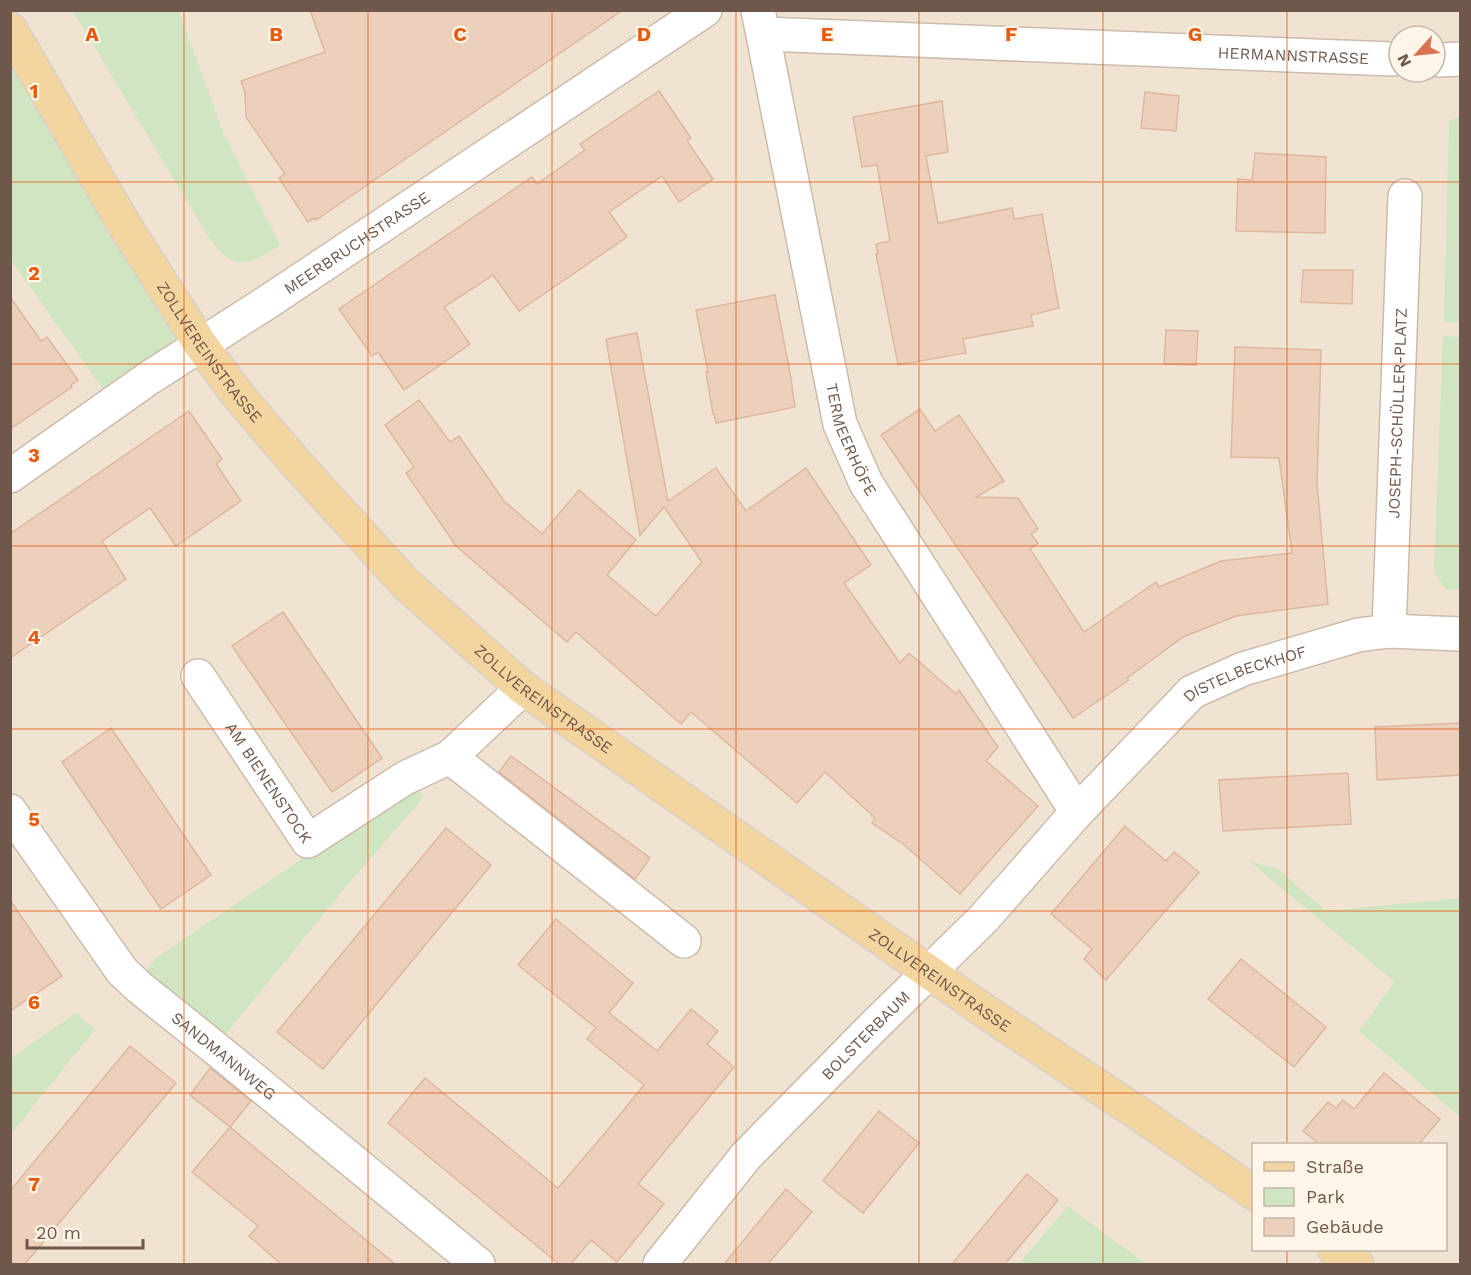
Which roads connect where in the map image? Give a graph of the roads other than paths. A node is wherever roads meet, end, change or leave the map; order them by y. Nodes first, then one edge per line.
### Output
1 (705, 10) edge
2 (761, 22) edge
3 (10, 29) edge
4 (1387, 59) edge
5 (1405, 196) dead end
6 (201, 345) junction
7 (10, 476) edge
8 (1389, 631) junction
9 (1461, 634) edge
10 (198, 676) dead end
11 (524, 688) junction
12 (450, 757) junction
13 (10, 811) edge
14 (1077, 812) junction
15 (684, 941) dead end
16 (930, 972) junction
17 (1252, 1192) edge
18 (1337, 1251) edge
19 (478, 1264) edge
20 (662, 1264) edge
21 (1357, 1264) edge

1 - 6 street, MEERBRUCHSTRASSE
2 - 4 street, HERMANNSTRASSE
2 - 14 street, TERMEERHÖFE
3 - 6 main road, ZOLLVEREINSTRASSE
5 - 8 street, JOSEPH-SCHÜLLER-PLATZ
6 - 7 street, MEERBRUCHSTRASSE
6 - 11 main road, ZOLLVEREINSTRASSE
8 - 9 street, DISTELBECKHOF
8 - 14 street, DISTELBECKHOF
10 - 12 street, AM BIENENSTOCK
11 - 12 street, AM BIENENSTOCK
11 - 16 main road, ZOLLVEREINSTRASSE
12 - 15 street
13 - 19 street, SANDMANNWEG
14 - 16 street, BOLSTERBAUM
16 - 17 main road, ZOLLVEREINSTRASSE
16 - 20 street, BOLSTERBAUM
18 - 21 main road

